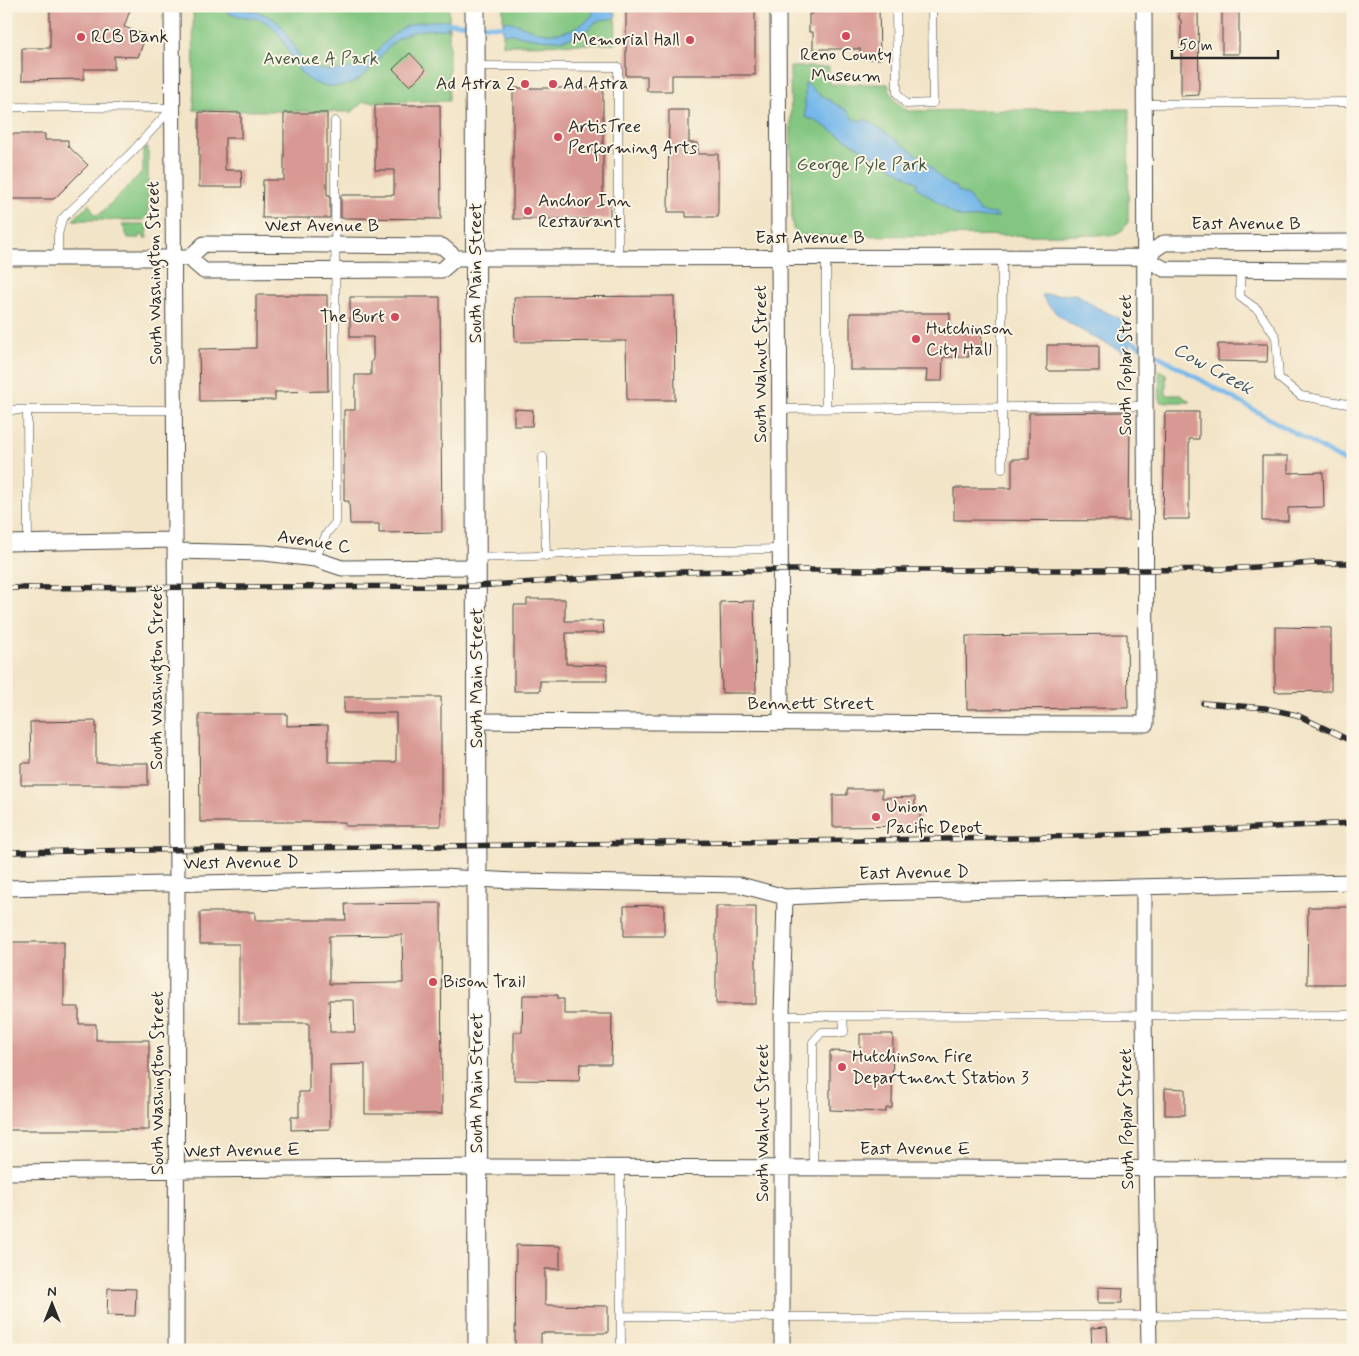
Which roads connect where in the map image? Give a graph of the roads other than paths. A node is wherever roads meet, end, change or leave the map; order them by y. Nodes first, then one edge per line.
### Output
1 (172, 6) edge
2 (475, 6) edge
3 (778, 6) edge
4 (896, 6) edge
5 (932, 6) edge
6 (1144, 6) edge
7 (476, 66) junction
8 (1353, 102) edge
9 (1143, 104) junction
10 (6, 107) edge
11 (172, 108) junction
12 (335, 121) dead end
13 (1353, 242) edge
14 (336, 245) junction
15 (779, 257) junction
16 (826, 257) junction
17 (1002, 257) junction
18 (1144, 257) junction
19 (6, 258) edge
20 (58, 258) junction
21 (173, 258) junction
22 (189, 258) junction
23 (456, 258) junction
24 (476, 258) junction
25 (618, 258) junction
26 (1240, 270) junction
27 (1353, 270) edge
28 (336, 271) junction
29 (1353, 405) edge
30 (1144, 406) junction
31 (1002, 407) junction
32 (779, 409) junction
33 (826, 409) junction
34 (6, 410) edge
35 (27, 410) junction
36 (175, 410) junction
37 (544, 456) dead end
38 (1002, 468) dead end
39 (6, 542) edge
40 (28, 542) junction
41 (175, 546) junction
42 (780, 549) junction
43 (546, 556) junction
44 (315, 559) junction
45 (476, 562) junction
46 (477, 721) junction
47 (780, 722) junction
48 (1146, 724) joint
49 (477, 879) junction
50 (1353, 882) edge
51 (177, 883) junction
52 (1144, 887) junction
53 (6, 888) edge
54 (785, 896) junction
55 (1144, 1015) junction
56 (1353, 1015) edge
57 (782, 1016) junction
58 (843, 1016) junction
59 (477, 1167) junction
60 (620, 1167) junction
61 (781, 1167) junction
62 (814, 1167) junction
63 (1146, 1167) junction
64 (1353, 1169) edge
65 (176, 1170) junction
66 (6, 1172) edge
67 (1149, 1315) junction
68 (1353, 1315) edge
69 (621, 1316) junction
70 (782, 1317) junction
71 (176, 1350) edge
72 (478, 1350) edge
73 (620, 1350) edge
74 (782, 1350) edge
75 (1149, 1350) edge

1 - 11 street, South Washington Street
2 - 7 street, South Main Street
3 - 15 street, South Walnut Street
4 - 5 lane
6 - 9 street, South Poplar Street
7 - 24 street, South Main Street
7 - 25 lane
8 - 9 lane
9 - 18 street, South Poplar Street
10 - 11 lane
11 - 20 lane
11 - 21 street, South Washington Street
12 - 14 lane
13 - 18 street, East Avenue B
14 - 22 street, West Avenue B
14 - 23 street, West Avenue B
14 - 28 lane
15 - 16 street, East Avenue B
15 - 25 street, East Avenue B
15 - 32 street, South Walnut Street
16 - 17 street, East Avenue B
16 - 33 lane
17 - 18 street, East Avenue B
17 - 31 lane
18 - 26 street, East Avenue B
18 - 30 street, South Poplar Street
19 - 20 street
20 - 21 street
21 - 22 street
21 - 36 street, South Washington Street
22 - 28 street
23 - 24 street
23 - 28 street
24 - 25 street, East Avenue B
24 - 45 street, South Main Street
26 - 27 street, East Avenue B
26 - 29 lane
28 - 44 lane
30 - 31 lane
30 - 48 street, South Poplar Street
31 - 33 lane
31 - 38 lane
32 - 33 lane
32 - 42 street, South Walnut Street
34 - 35 lane
35 - 36 lane
35 - 40 lane
36 - 41 street, South Washington Street
37 - 43 lane
39 - 40 street, Avenue C
40 - 41 street, Avenue C
41 - 44 street, Avenue C
41 - 51 street, South Washington Street
42 - 43 lane
42 - 47 street, South Walnut Street
43 - 45 lane
44 - 45 street, Avenue C
45 - 46 street, South Main Street
46 - 47 street, Bennett Street
46 - 49 street, South Main Street
47 - 48 street, Bennett Street
49 - 51 street, West Avenue D
49 - 54 street, East Avenue D
49 - 59 street, South Main Street
50 - 52 street, East Avenue D
51 - 53 street, West Avenue D
51 - 65 street, South Washington Street
52 - 54 street, East Avenue D
52 - 55 street, South Poplar Street
54 - 57 street, South Walnut Street
55 - 56 lane
55 - 58 lane
55 - 63 street, South Poplar Street
57 - 58 lane
57 - 61 street, South Walnut Street
58 - 62 lane
59 - 60 street, East Avenue E
59 - 65 street, West Avenue E
59 - 72 street, South Main Street
60 - 61 street, East Avenue E
60 - 69 lane
61 - 62 street, East Avenue E
61 - 70 street, South Walnut Street
62 - 63 street, East Avenue E
63 - 64 street, East Avenue E
63 - 67 street, South Poplar Street
65 - 66 street, West Avenue E
65 - 71 street, South Washington Street
67 - 68 lane
67 - 70 lane
67 - 75 street, South Poplar Street
69 - 70 lane
69 - 73 lane
70 - 74 street, South Walnut Street

